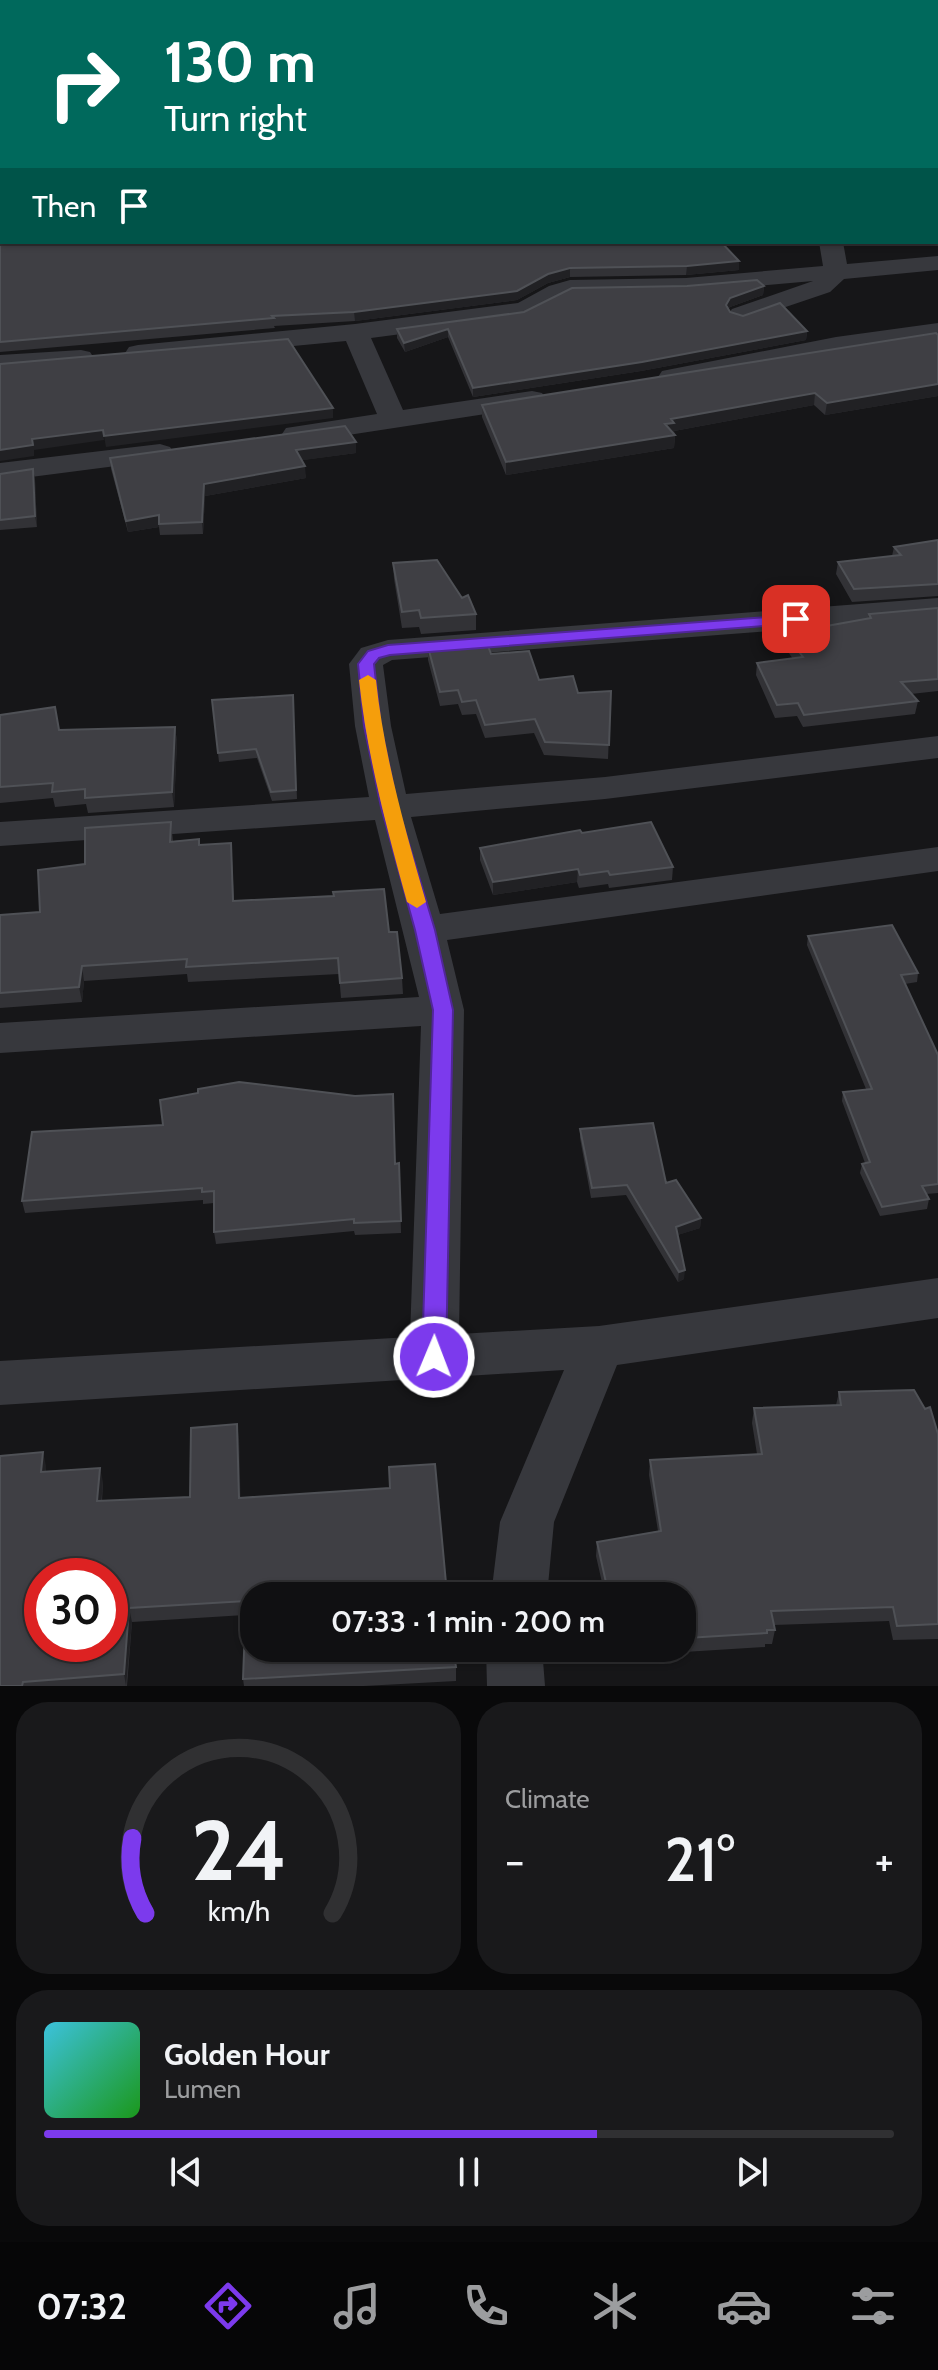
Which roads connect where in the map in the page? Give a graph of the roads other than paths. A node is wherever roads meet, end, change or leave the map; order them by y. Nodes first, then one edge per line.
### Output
1 (831, 244) edge
2 (886, 244) edge
3 (938, 261) edge
4 (836, 273) junction
5 (741, 314) edge
6 (938, 331) edge
7 (355, 332) junction
8 (0, 363) edge
9 (642, 382) edge
10 (565, 394) edge
11 (394, 421) junction
12 (272, 438) edge
13 (182, 450) edge
14 (0, 472) edge
15 (933, 617) edge
16 (938, 747) edge
17 (390, 807) junction
18 (0, 834) edge
19 (938, 859) edge
20 (425, 930) junction
21 (443, 1010) junction
22 (0, 1038) edge
23 (938, 1298) edge
24 (599, 1347) junction
25 (434, 1357) junction
26 (0, 1383) edge
27 (521, 1582) edge
28 (515, 1662) edge
29 (516, 1686) edge

1 - 4 street
2 - 3 street
3 - 4 street
4 - 5 street
4 - 7 street
6 - 9 street
7 - 8 street
7 - 11 street
10 - 11 street
11 - 12 street
13 - 14 street
15 - 17 street
16 - 17 street
17 - 18 street
17 - 20 street
19 - 20 street
20 - 21 street
21 - 22 street
21 - 25 street
23 - 24 street
24 - 25 street
24 - 27 street
25 - 26 street
28 - 29 street

